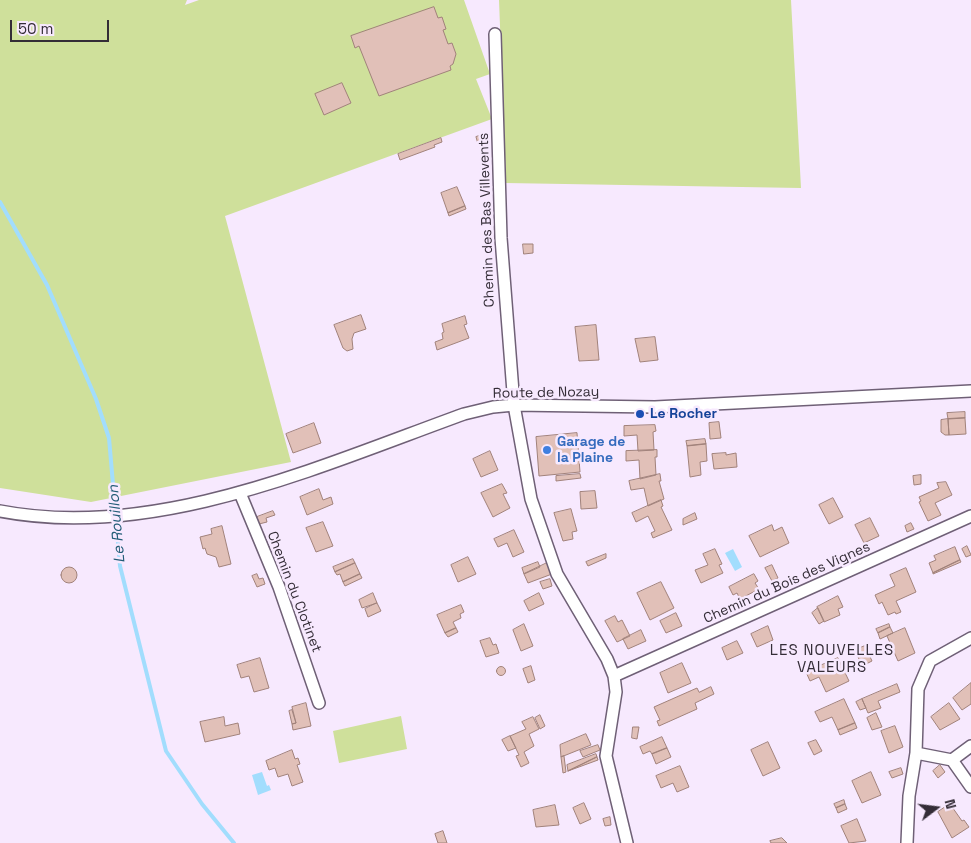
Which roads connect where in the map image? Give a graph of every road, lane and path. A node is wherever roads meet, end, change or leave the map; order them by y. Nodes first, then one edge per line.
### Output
1 (495, 34) dead end
2 (971, 391) edge
3 (514, 405) junction
4 (240, 493) junction
5 (0, 511) edge
6 (971, 516) edge
7 (971, 638) edge
8 (614, 676) junction
9 (319, 703) dead end
10 (971, 746) edge
11 (916, 753) junction
12 (952, 760) junction
13 (971, 787) edge
14 (627, 843) edge
15 (907, 843) edge

1 - 3 street, Chemin des Bas Villevents
2 - 3 street, Route de Nozay
3 - 4 street, Route de Nozay
3 - 8 street, Chemin des Bas Villevents
4 - 5 street, Route de Nozay
4 - 9 street, Chemin du Clotinet
6 - 8 street, Chemin du Bois des Vignes
7 - 11 street
8 - 14 street
10 - 12 street
11 - 12 street
11 - 15 street
12 - 13 street

